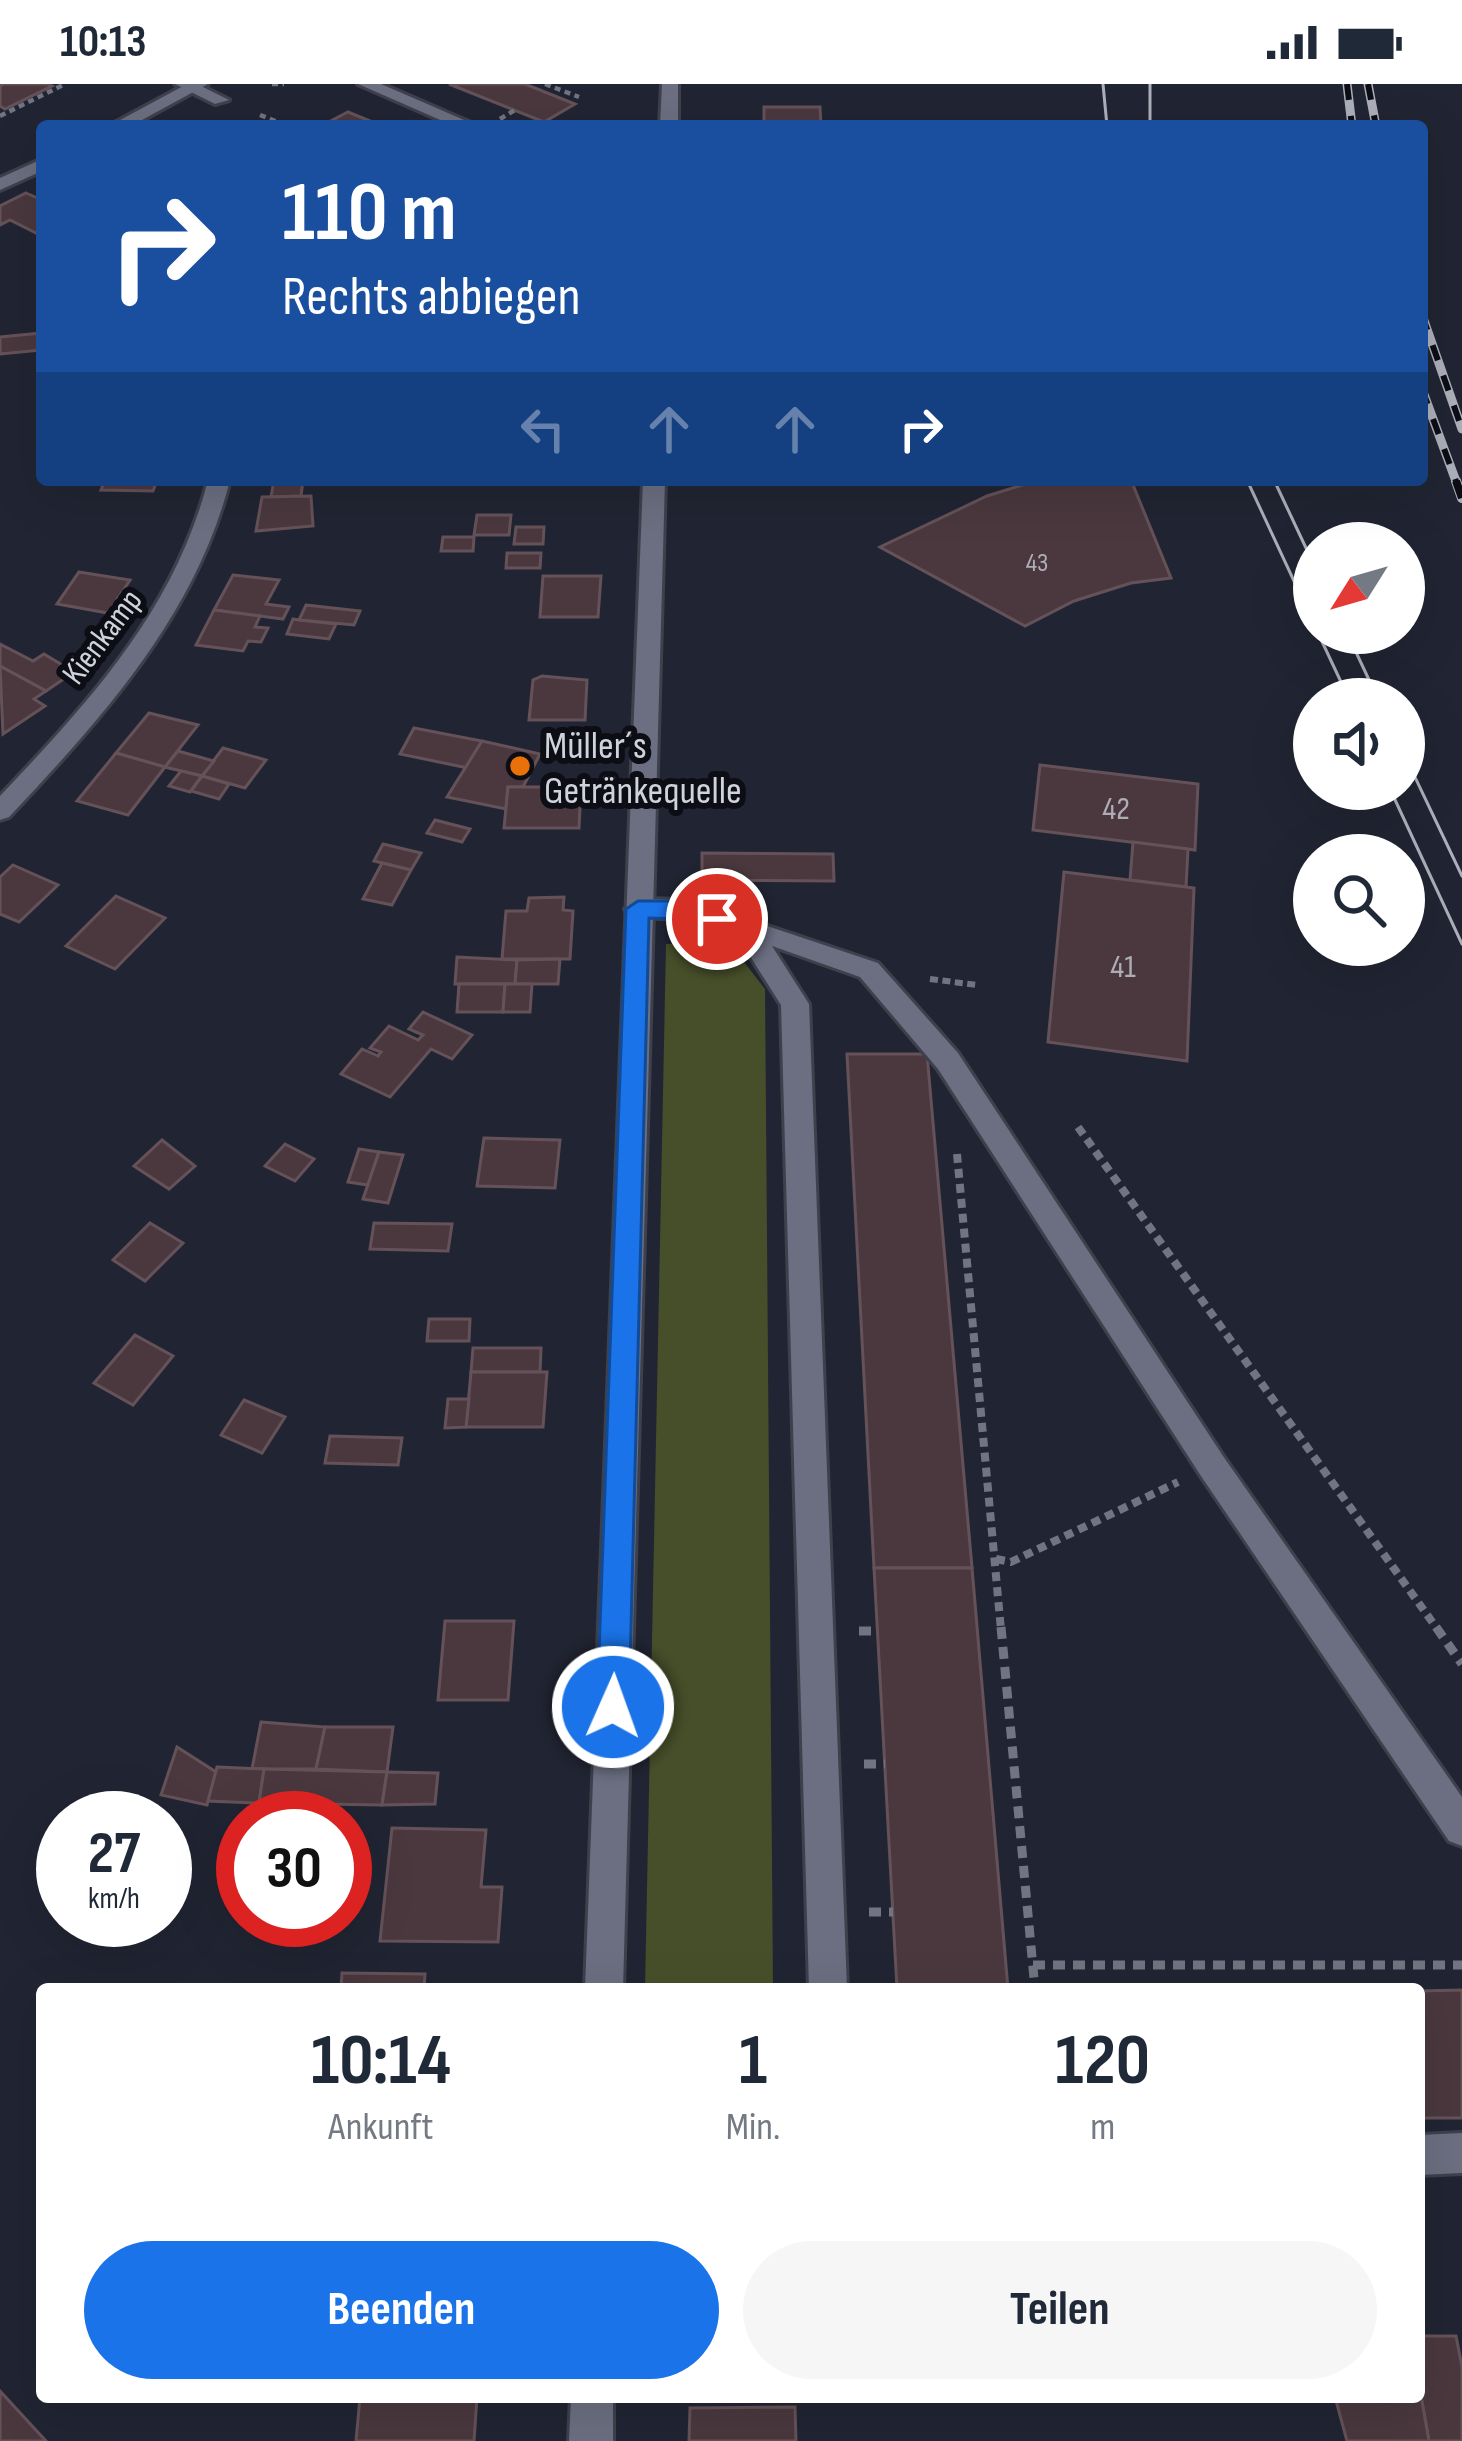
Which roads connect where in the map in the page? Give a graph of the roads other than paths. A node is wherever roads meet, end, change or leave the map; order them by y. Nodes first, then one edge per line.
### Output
1 (366, 84) edge
2 (670, 84) edge
3 (192, 85) edge
4 (221, 100) dead end
5 (129, 120) edge
6 (454, 120) edge
7 (669, 120) edge
8 (0, 165) edge
9 (36, 167) edge
10 (21, 175) junction
11 (36, 181) edge
12 (0, 185) edge
13 (216, 486) edge
14 (654, 486) edge
15 (0, 811) edge
16 (638, 909) junction
17 (745, 927) junction
18 (1462, 1828) edge
19 (604, 1983) edge
20 (828, 1983) edge
21 (1462, 2153) edge
22 (1425, 2155) edge
23 (592, 2403) edge
24 (591, 2441) edge

1 - 6 street
2 - 7 street
3 - 4 street
3 - 5 street
8 - 10 street
9 - 10 street
10 - 11 street
10 - 12 street
13 - 15 street, Kienkamp
14 - 16 street
16 - 17 street
16 - 19 street
17 - 18 street
17 - 20 street
21 - 22 street
23 - 24 street

